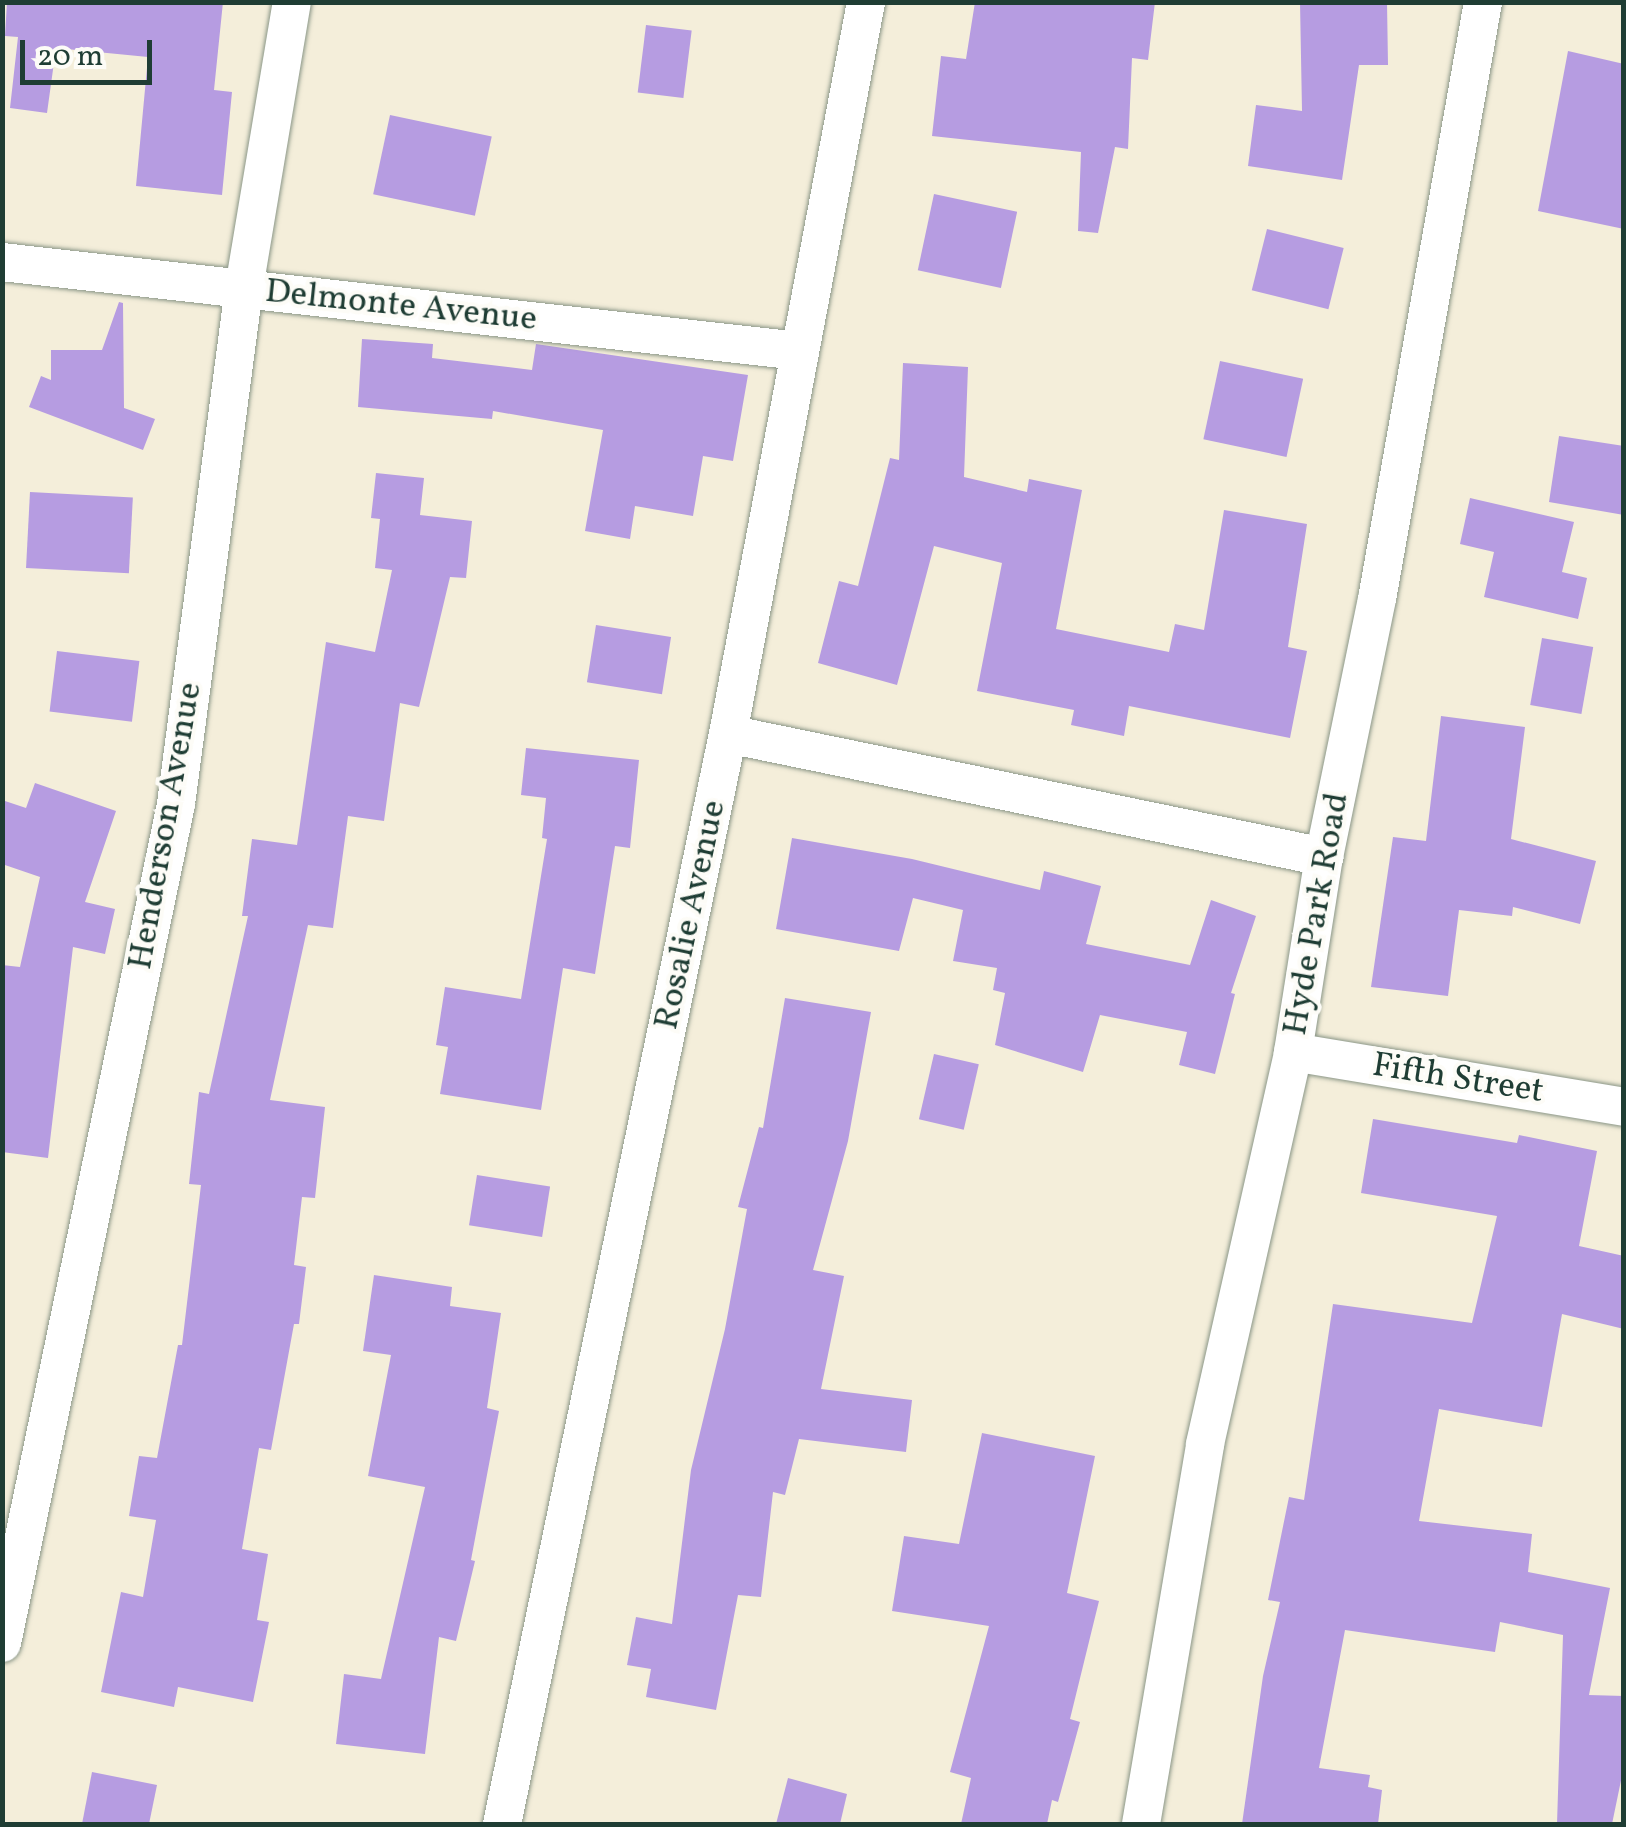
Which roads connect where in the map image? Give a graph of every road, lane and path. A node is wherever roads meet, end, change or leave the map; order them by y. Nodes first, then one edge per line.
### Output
1 (292, 2) edge
2 (866, 2) edge
3 (1484, 2) edge
4 (2, 262) edge
5 (244, 288) junction
6 (798, 351) junction
7 (728, 734) junction
8 (1324, 857) junction
9 (1292, 1052) junction
10 (1624, 1107) edge
11 (2, 1642) edge
12 (502, 1824) edge
13 (1141, 1824) edge

1 - 5 street, Henderson Avenue
2 - 6 street, Rosalie Avenue
3 - 8 street, Hyde Park Road
4 - 5 street, Delmonte Avenue
5 - 6 street, Delmonte Avenue
5 - 11 street, Henderson Avenue
6 - 7 street, Rosalie Avenue
7 - 8 street
7 - 12 street, Rosalie Avenue
8 - 9 street, Hyde Park Road
9 - 10 street, Fifth Street
9 - 13 street, Hyde Park Road

